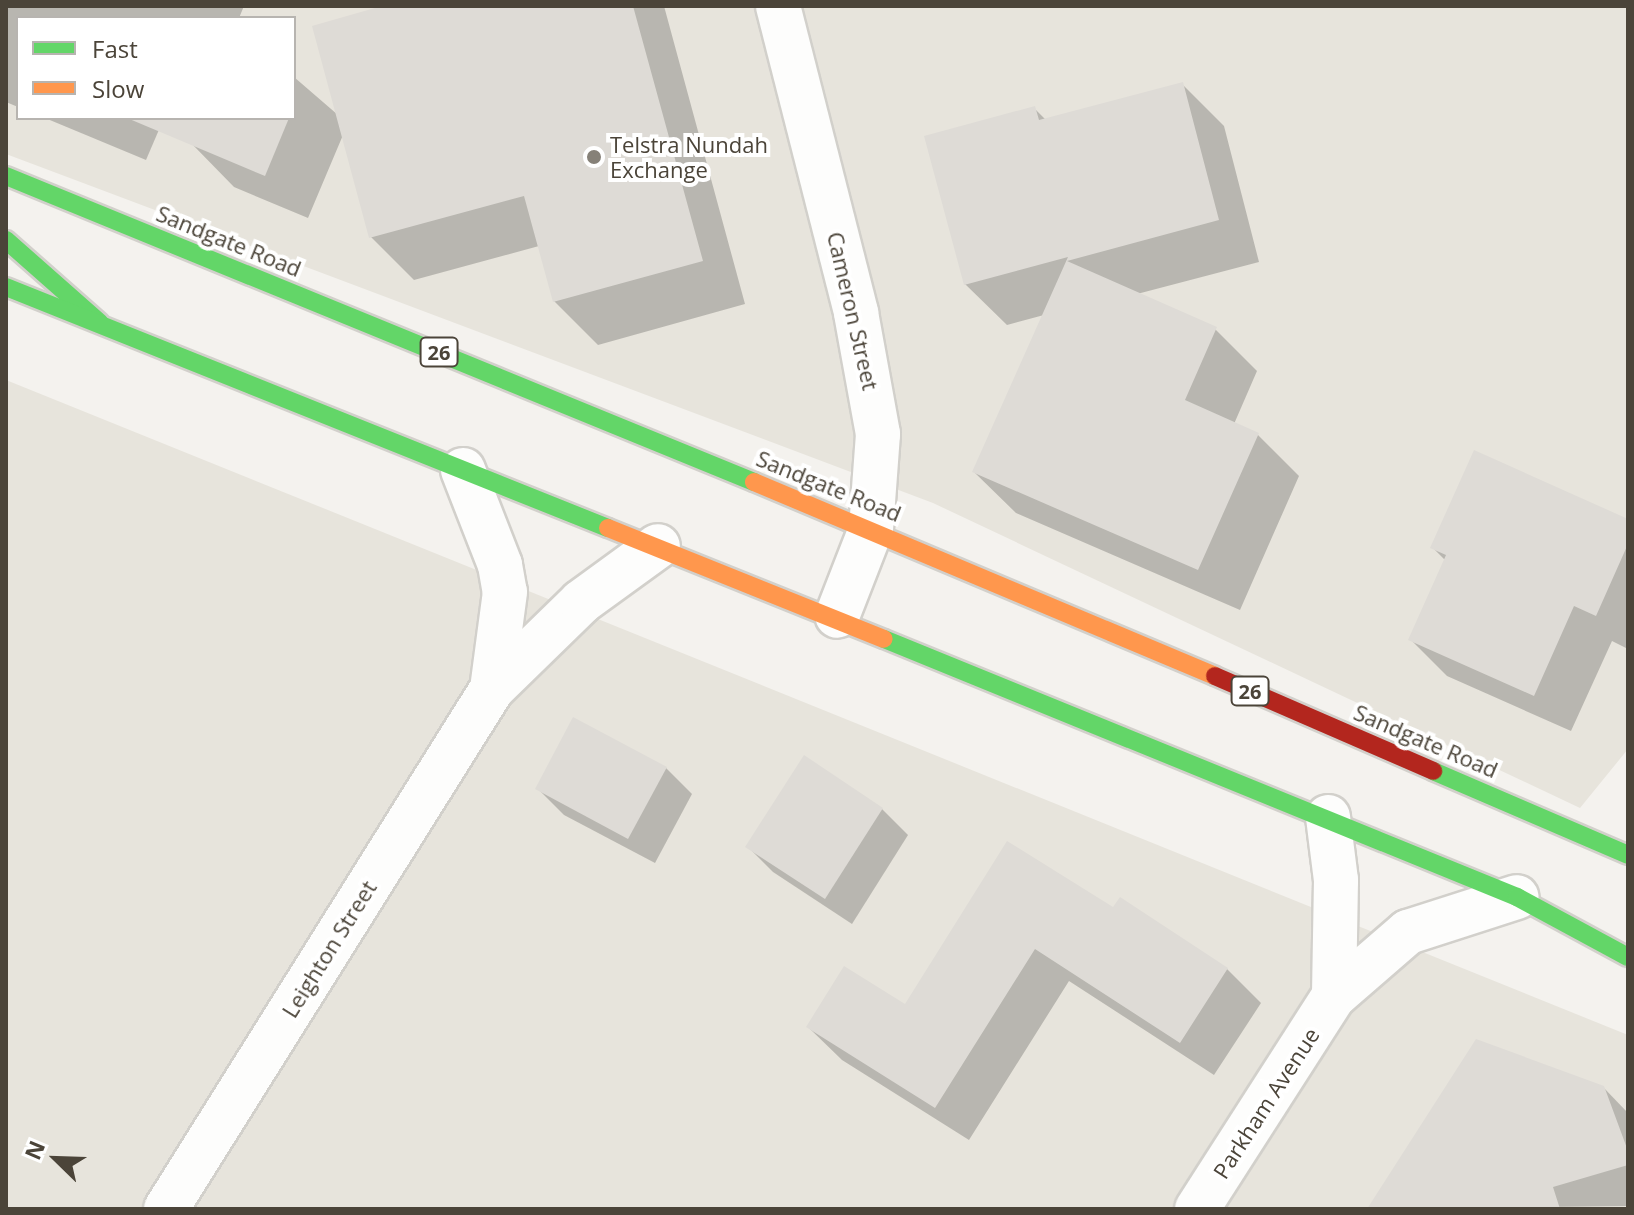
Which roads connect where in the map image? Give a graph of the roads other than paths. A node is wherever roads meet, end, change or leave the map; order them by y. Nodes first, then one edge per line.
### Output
1 (778, 6) edge
2 (6, 176) edge
3 (6, 240) edge
4 (6, 287) edge
5 (101, 324) junction
6 (463, 470) junction
7 (871, 529) junction
8 (658, 546) junction
9 (837, 616) junction
10 (492, 689) junction
11 (1328, 817) junction
12 (1628, 855) edge
13 (1517, 897) junction
14 (1628, 957) edge
15 (1334, 996) junction
16 (166, 1209) edge
17 (1197, 1209) edge

1 - 7 street, Cameron Street
2 - 7 main road, Sandgate Road / 26
3 - 5 main road
4 - 5 main road
5 - 6 main road
6 - 8 main road
6 - 10 street, Leighton Street
7 - 9 street, Cameron Street
7 - 12 main road, Sandgate Road / 26
8 - 9 main road
8 - 10 street, Leighton Street
9 - 11 main road
10 - 16 street, Leighton Street
11 - 13 main road
11 - 15 street
13 - 14 main road
13 - 15 street, Parkham Avenue
15 - 17 street, Parkham Avenue

